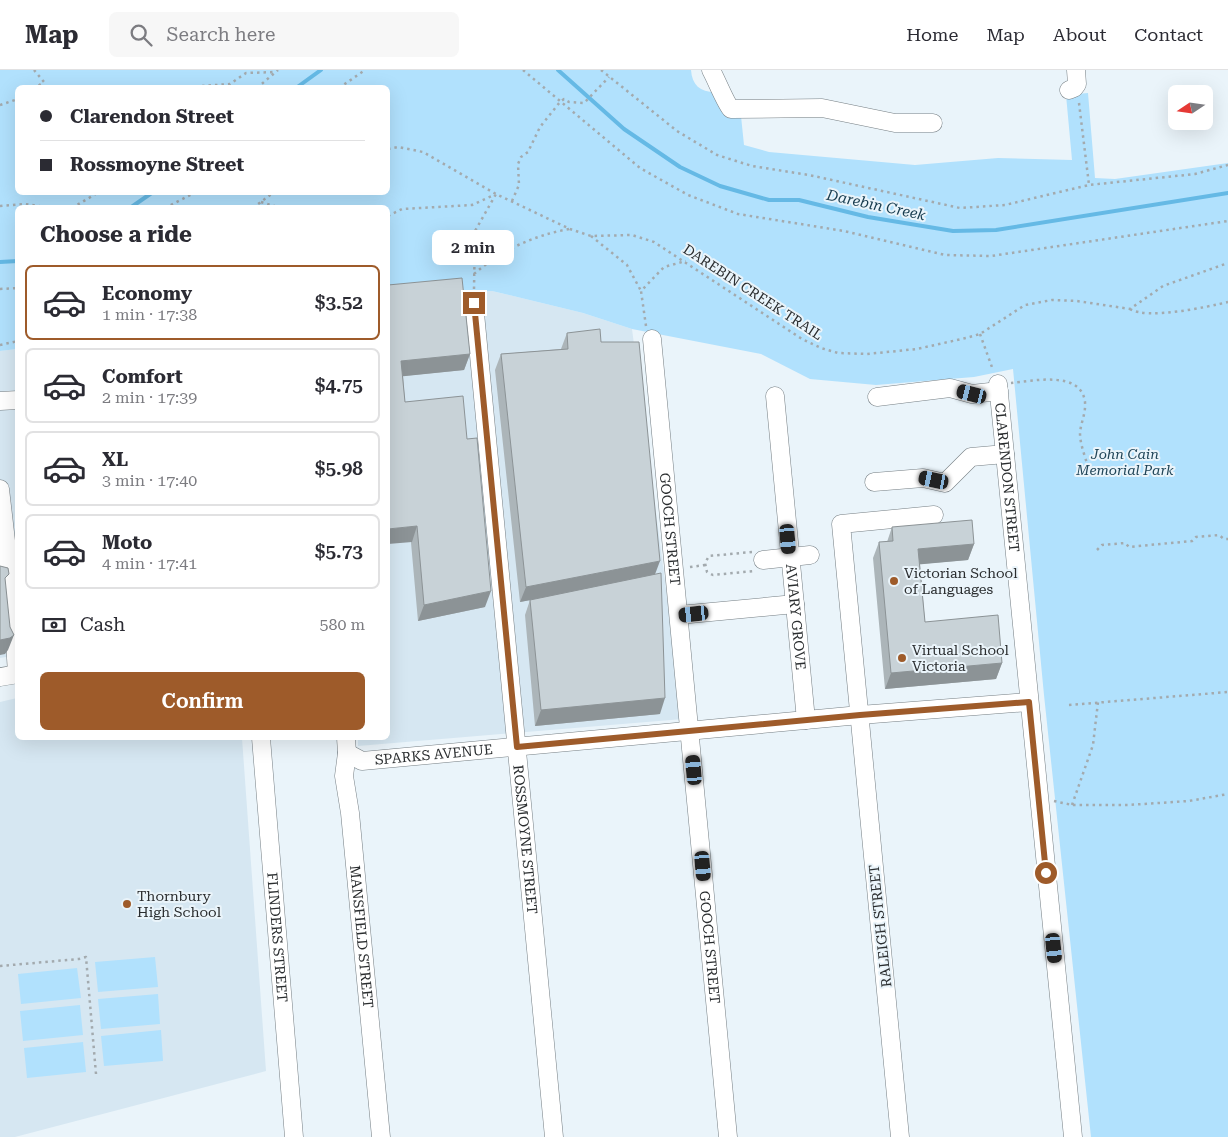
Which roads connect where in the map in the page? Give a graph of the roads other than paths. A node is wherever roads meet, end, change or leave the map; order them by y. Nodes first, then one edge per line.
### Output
1 (711, 70) edge
2 (933, 122) dead end
3 (474, 303) road end
4 (652, 340) road end
5 (775, 396) dead end
6 (876, 397) dead end
7 (15, 400) edge
8 (0, 401) edge
9 (1005, 454) junction
10 (874, 482) dead end
11 (0, 489) edge
12 (934, 515) dead end
13 (810, 555) dead end
14 (790, 557) junction
15 (757, 561) road end
16 (795, 604) junction
17 (679, 615) junction
18 (15, 644) edge
19 (15, 674) edge
20 (0, 677) edge
21 (1029, 702) junction
22 (860, 715) junction
23 (806, 720) junction
24 (691, 731) junction
25 (262, 740) edge
26 (346, 745) edge
27 (517, 747) junction
28 (294, 1137) edge
29 (382, 1137) edge
30 (554, 1137) edge
31 (728, 1137) edge
32 (900, 1137) edge
33 (1073, 1137) edge

1 - 2 street
3 - 27 street, ROSSMOYNE STREET
4 - 17 street, GOOCH STREET
5 - 14 street, AVIARY GROVE
6 - 9 street, CLARENDON STREET
7 - 8 street
9 - 10 street
9 - 21 street, CLARENDON STREET
11 - 18 street
12 - 22 street, RALEIGH STREET
13 - 14 street
14 - 15 street
14 - 16 street, AVIARY GROVE
16 - 17 street
16 - 23 street, AVIARY GROVE
17 - 24 street, GOOCH STREET
19 - 20 street
21 - 22 street, SPARKS AVENUE
21 - 33 street, CLARENDON STREET
22 - 23 street, SPARKS AVENUE
22 - 32 street, RALEIGH STREET
23 - 24 street, SPARKS AVENUE
24 - 27 street, SPARKS AVENUE
24 - 31 street, GOOCH STREET
25 - 28 street, FLINDERS STREET
26 - 27 street, SPARKS AVENUE
26 - 29 street, MANSFIELD STREET
27 - 30 street, ROSSMOYNE STREET

